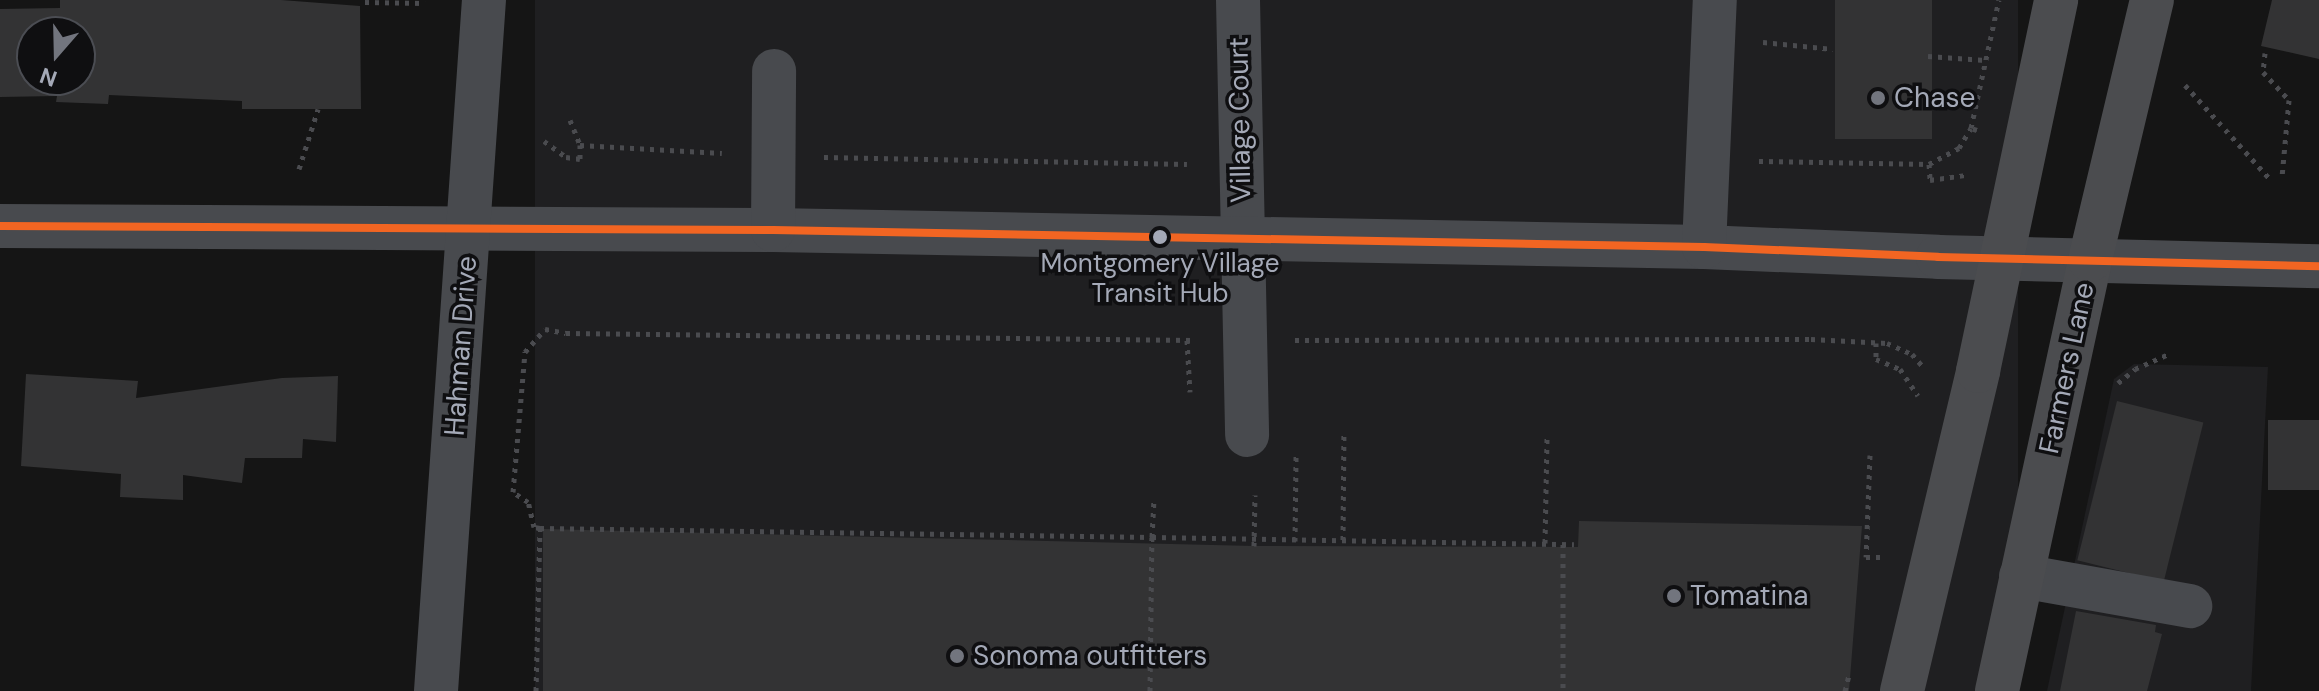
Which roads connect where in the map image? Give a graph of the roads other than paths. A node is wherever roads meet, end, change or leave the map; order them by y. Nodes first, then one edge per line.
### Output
1 (484, 0) edge
2 (1238, 0) edge
3 (1715, 0) edge
4 (2056, 0) edge
5 (2152, 0) edge
6 (774, 71) dead end
7 (0, 226) edge
8 (470, 229) junction
9 (773, 230) junction
10 (1242, 240) junction
11 (1704, 247) junction
12 (2002, 257) junction
13 (2090, 260) junction
14 (2319, 266) edge
15 (1247, 435) dead end
16 (2021, 576) junction
17 (2190, 606) dead end
18 (436, 691) edge
19 (1902, 691) edge
20 (1997, 691) edge

1 - 8 street, Hahman Drive
2 - 10 street, Village Court
3 - 11 street
4 - 12 main road
5 - 13 main road, Farmers Lane
6 - 9 street
7 - 8 street
8 - 9 street
8 - 18 street, Hahman Drive
9 - 10 street
10 - 11 street
10 - 15 street, Village Court
11 - 12 street
12 - 13 street
12 - 19 main road
13 - 14 street
13 - 16 main road, Farmers Lane
16 - 17 street
16 - 20 main road, Farmers Lane

